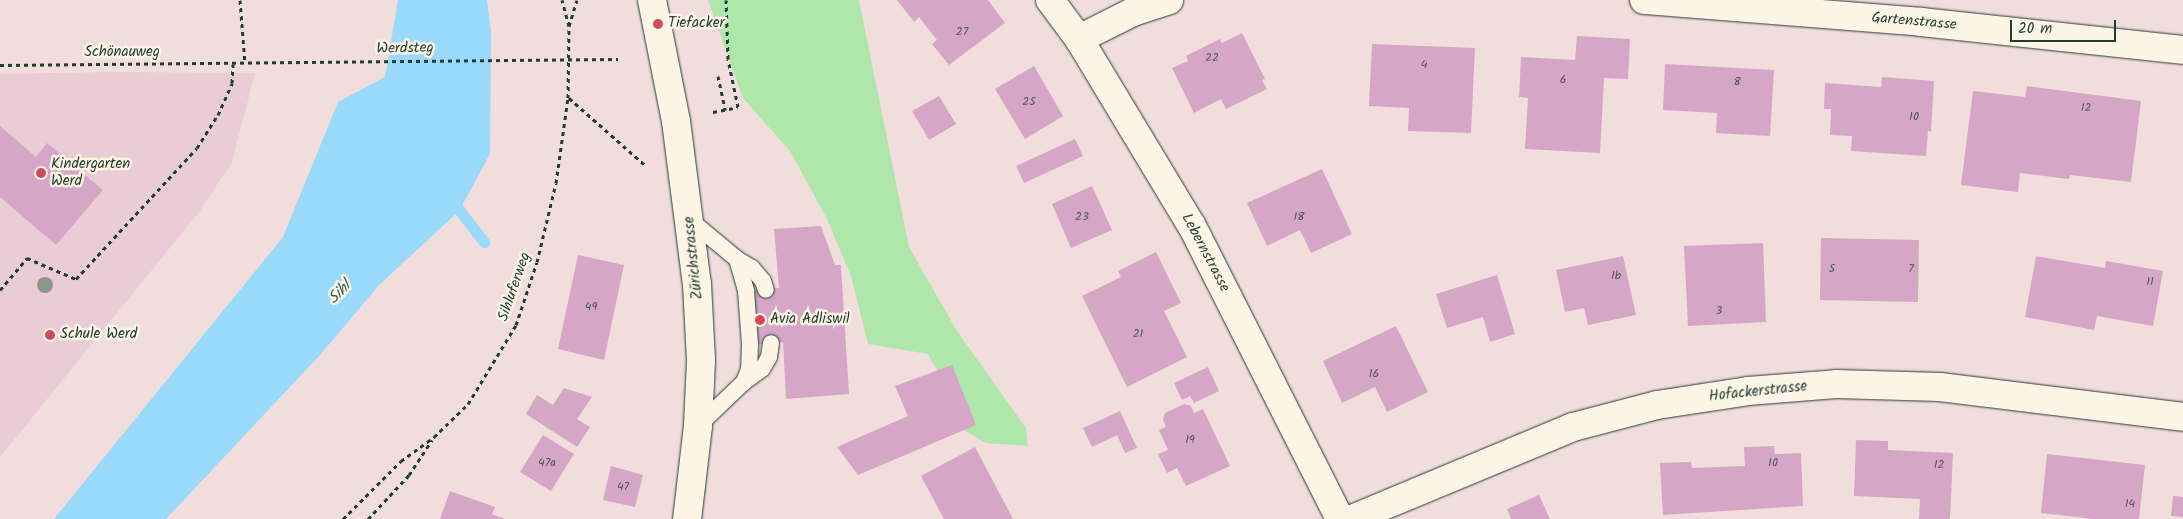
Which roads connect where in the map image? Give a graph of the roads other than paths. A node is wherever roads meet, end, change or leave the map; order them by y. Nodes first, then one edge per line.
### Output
1 (652, 0) edge
2 (1050, 0) edge
3 (1169, 0) edge
4 (1644, 0) edge
5 (1079, 39) junction
6 (2183, 50) edge
7 (691, 221) junction
8 (737, 259) junction
9 (766, 290) dead end
10 (771, 343) dead end
11 (744, 382) junction
12 (2183, 417) edge
13 (698, 426) junction
14 (687, 519) edge
15 (1340, 519) edge
16 (1352, 519) edge

1 - 7 street, Zürichstrasse
2 - 5 street, Lebernstrasse
3 - 5 street
4 - 6 street, Gartenstrasse
5 - 15 street, Lebernstrasse
7 - 8 lane
7 - 13 street, Zürichstrasse
8 - 9 lane
8 - 11 lane
10 - 11 lane
11 - 13 lane
12 - 16 street, Hofackerstrasse
13 - 14 street, Zürichstrasse

